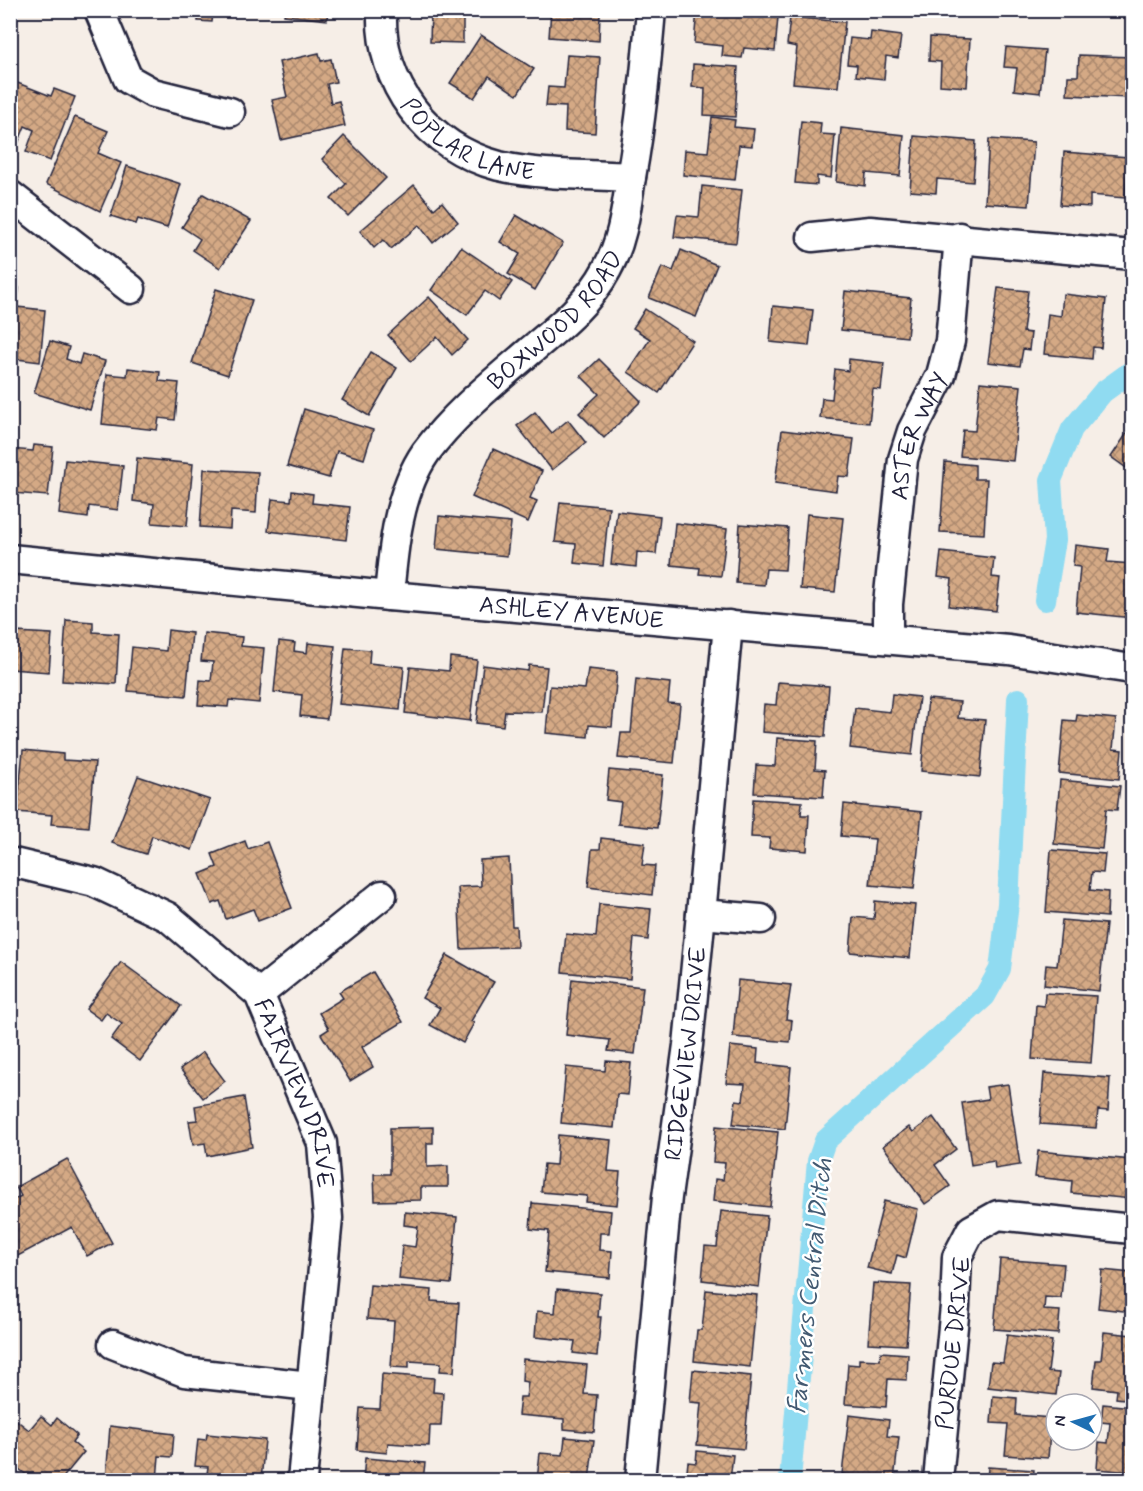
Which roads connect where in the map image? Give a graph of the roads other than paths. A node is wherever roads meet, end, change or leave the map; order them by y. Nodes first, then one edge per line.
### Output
1 (99, 10) edge
2 (382, 10) edge
3 (651, 10) edge
4 (230, 112) dead end
5 (631, 177) junction
6 (10, 195) edge
7 (812, 237) dead end
8 (959, 237) junction
9 (1132, 255) edge
10 (131, 289) dead end
11 (10, 559) edge
12 (390, 596) junction
13 (728, 625) junction
14 (888, 639) junction
15 (1132, 669) edge
16 (10, 862) edge
17 (382, 895) dead end
18 (701, 914) junction
19 (761, 919) dead end
20 (259, 994) junction
21 (1132, 1229) edge
22 (113, 1344) dead end
23 (310, 1386) junction
24 (302, 1480) edge
25 (640, 1480) edge
26 (938, 1480) edge

1 - 4 street
2 - 5 street, POPLAR LANE
3 - 5 street, BOXWOOD ROAD
5 - 12 street, BOXWOOD ROAD
6 - 10 street
7 - 8 street
8 - 9 street
8 - 14 street, ASTER WAY
11 - 12 street, ASHLEY AVENUE
12 - 13 street, ASHLEY AVENUE
13 - 14 street, ASHLEY AVENUE
13 - 18 street, RIDGEVIEW DRIVE
14 - 15 street, ASHLEY AVENUE
16 - 20 street, FAIRVIEW DRIVE
17 - 20 street
18 - 19 street
18 - 25 street, RIDGEVIEW DRIVE
20 - 23 street, FAIRVIEW DRIVE
21 - 26 street, PURDUE DRIVE
22 - 23 street
23 - 24 street, FAIRVIEW DRIVE

